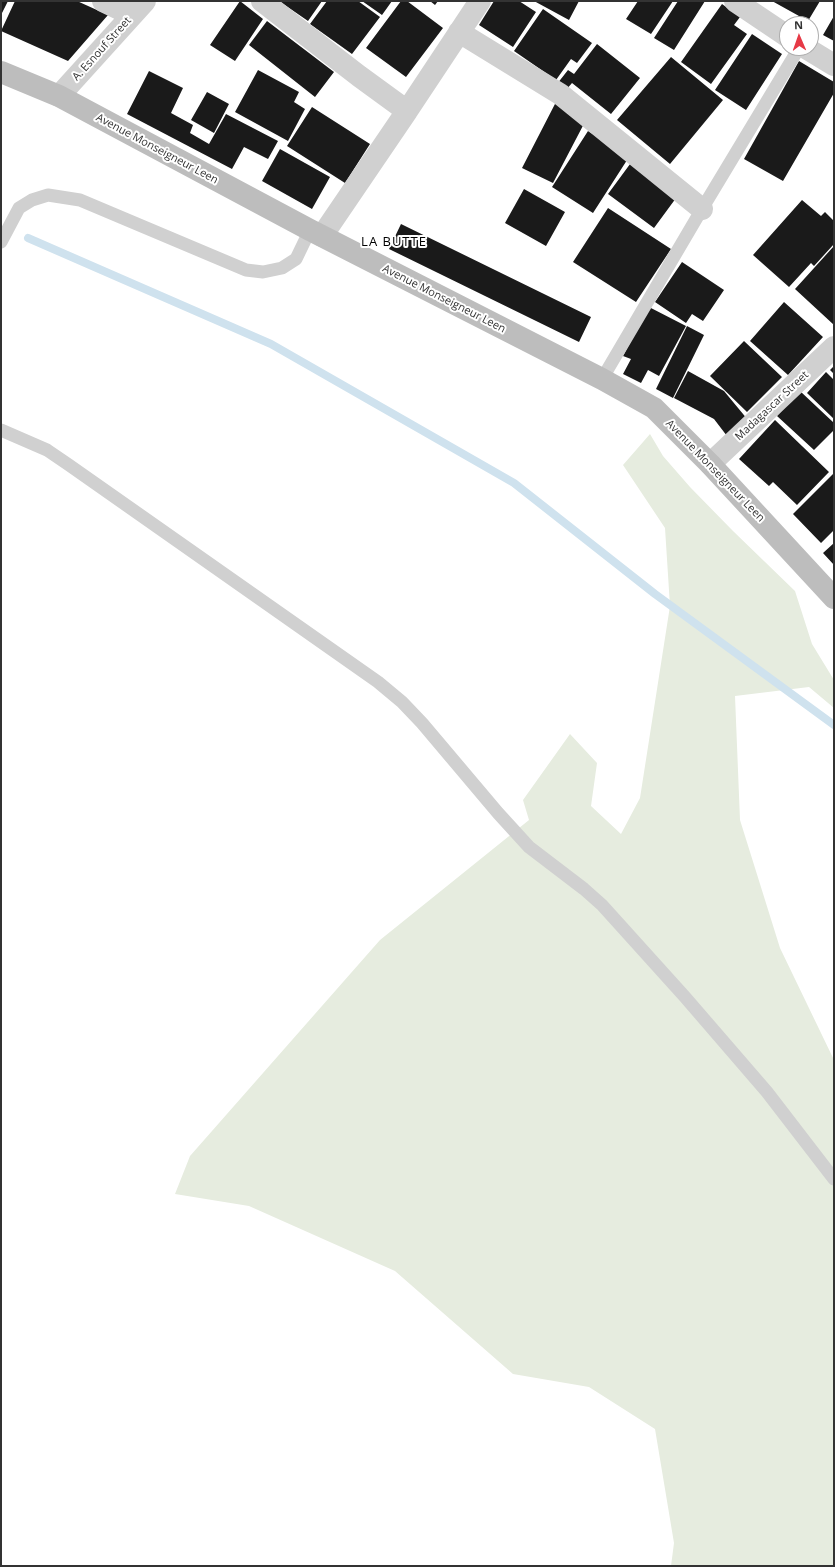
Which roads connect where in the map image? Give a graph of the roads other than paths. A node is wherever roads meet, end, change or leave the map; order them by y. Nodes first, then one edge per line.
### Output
1 (103, 1) edge
2 (262, 1) edge
3 (480, 1) edge
4 (735, 1) edge
5 (139, 8) edge
6 (779, 31) edge
7 (459, 32) junction
8 (794, 56) edge
9 (818, 56) edge
10 (834, 66) edge
11 (1, 72) edge
12 (59, 96) junction
13 (407, 111) junction
14 (702, 209) junction
15 (316, 233) junction
16 (1, 242) edge
17 (834, 347) edge
18 (602, 379) junction
19 (1, 430) edge
20 (710, 464) junction
21 (834, 598) edge
22 (834, 1179) edge

1 - 5 street
2 - 13 street
3 - 7 street
4 - 6 street
5 - 12 street, A. Esnouf Street
7 - 13 street
7 - 14 street
8 - 14 lane
9 - 10 street
11 - 12 main road, Avenue Monseigneur Leen
12 - 15 main road, Avenue Monseigneur Leen
13 - 15 street
14 - 18 lane
15 - 16 lane
15 - 18 main road, Avenue Monseigneur Leen
17 - 20 street, Madagascar Street
18 - 20 main road, Avenue Monseigneur Leen
19 - 22 lane
20 - 21 main road, Avenue Monseigneur Leen

